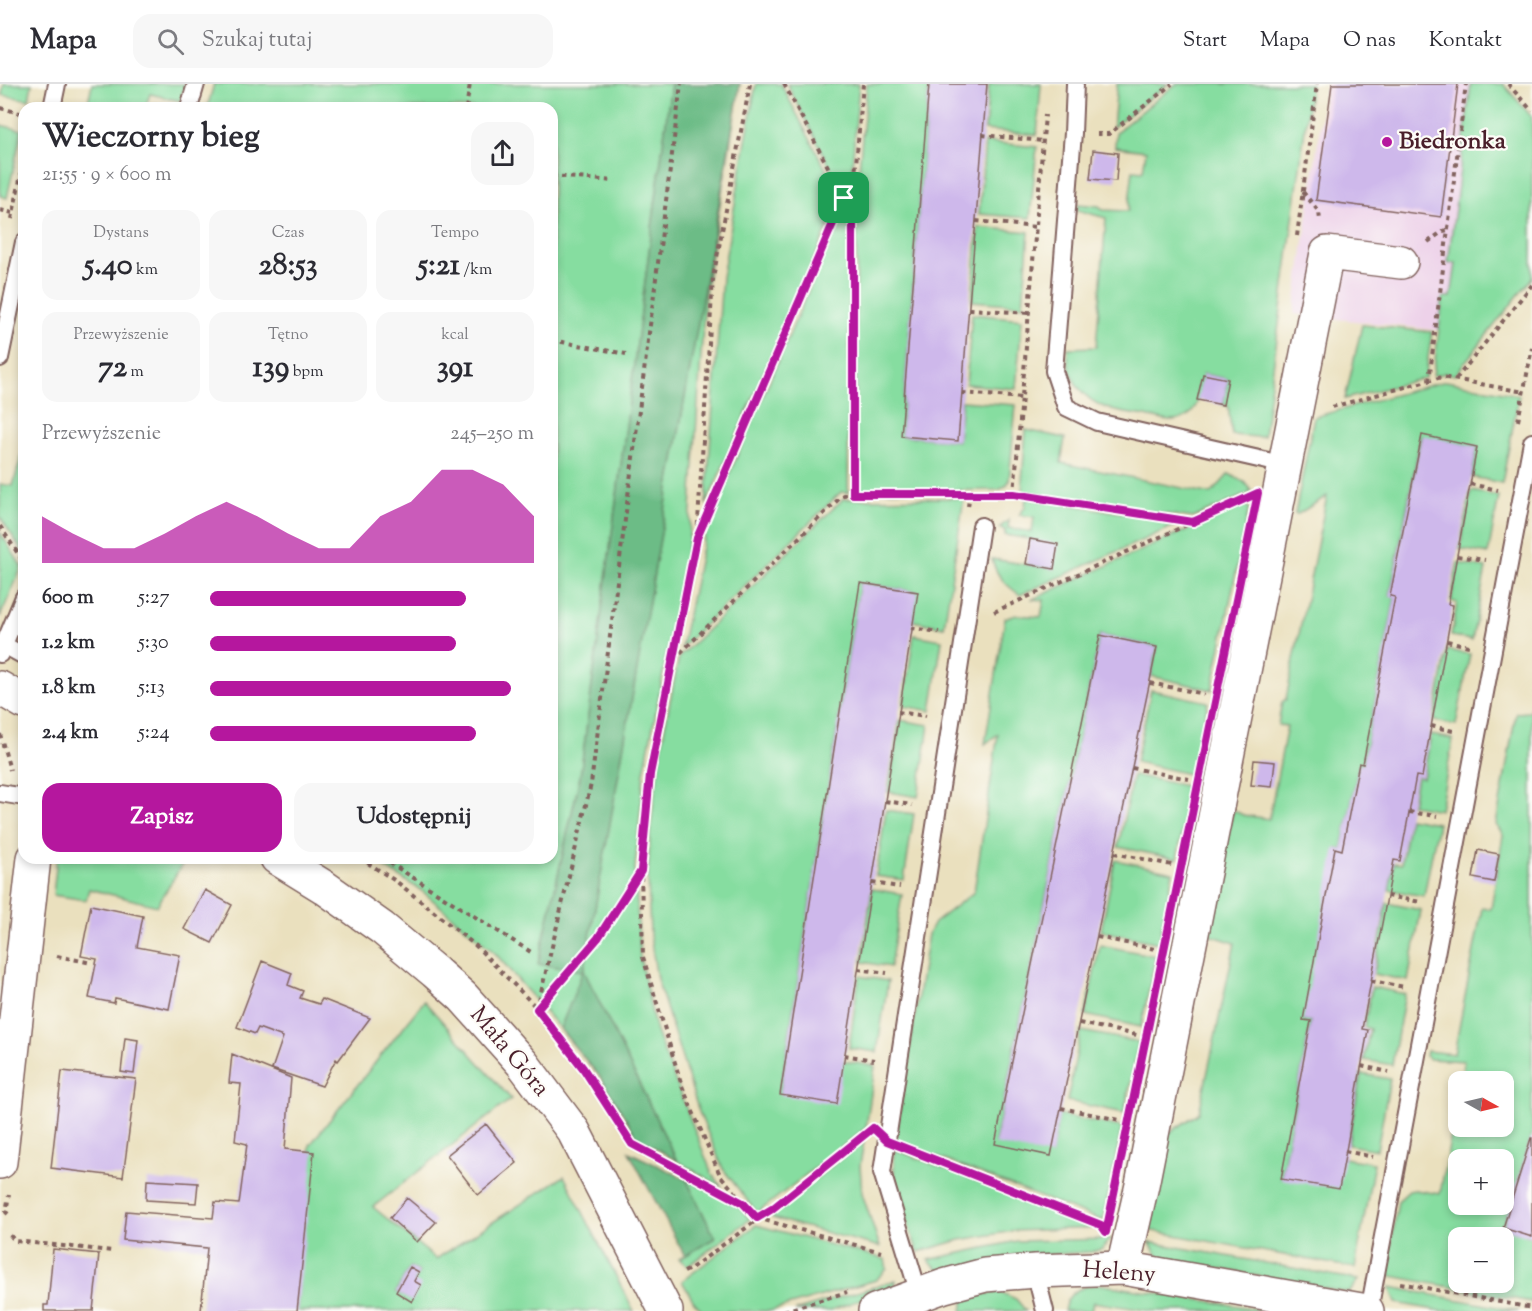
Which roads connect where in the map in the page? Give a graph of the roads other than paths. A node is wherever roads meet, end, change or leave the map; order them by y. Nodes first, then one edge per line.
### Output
1 (57, 84) edge
2 (196, 84) edge
3 (1075, 84) edge
4 (53, 102) edge
5 (191, 102) edge
6 (1401, 261) dead end
7 (18, 271) edge
8 (0, 358) edge
9 (1532, 442) edge
10 (1275, 463) junction
11 (981, 526) dead end
12 (18, 611) edge
13 (2, 649) edge
14 (18, 654) edge
15 (0, 688) edge
16 (18, 698) edge
17 (0, 793) edge
18 (18, 795) edge
19 (33, 864) edge
20 (293, 864) edge
21 (26, 951) edge
22 (0, 1162) edge
23 (1123, 1268) junction
24 (1035, 1271) junction
25 (919, 1294) junction
26 (666, 1311) edge
27 (874, 1311) edge
28 (1045, 1311) edge
29 (1368, 1311) edge

1 - 4 lane
2 - 5 lane
3 - 10 lane
6 - 10 street
7 - 8 lane
9 - 29 lane
10 - 23 street
11 - 25 lane
12 - 13 lane
13 - 14 lane
15 - 16 street
17 - 18 lane
19 - 21 street
20 - 26 street, Mała Góra
21 - 22 street
23 - 24 street, Heleny
23 - 29 street, Heleny
24 - 25 street, Heleny
24 - 28 lane
25 - 27 street, Heleny

